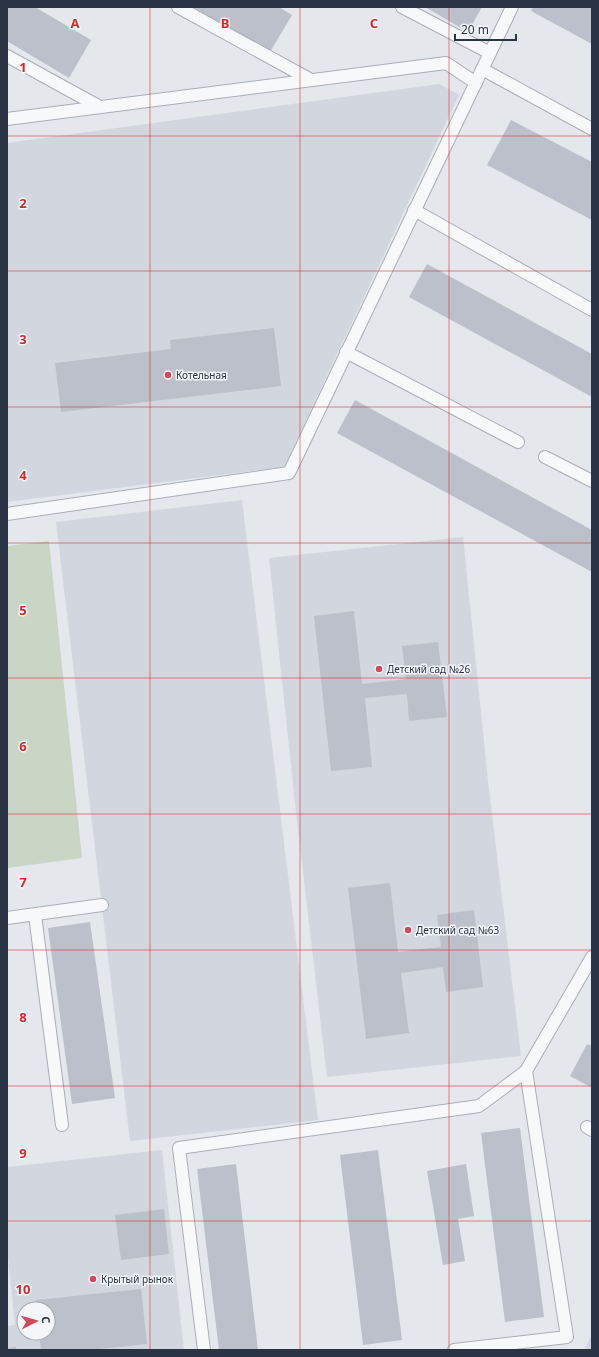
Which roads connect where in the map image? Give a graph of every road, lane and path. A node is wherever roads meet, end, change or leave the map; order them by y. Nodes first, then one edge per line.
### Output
1 (178, 7) edge
2 (402, 7) edge
3 (512, 7) edge
4 (490, 53) junction
5 (7, 56) edge
6 (482, 69) junction
7 (311, 80) junction
8 (476, 83) junction
9 (100, 107) junction
10 (7, 119) edge
11 (592, 129) edge
12 (414, 210) junction
13 (592, 310) edge
14 (346, 352) junction
15 (518, 442) dead end
16 (545, 457) dead end
17 (592, 482) edge
18 (7, 514) edge
19 (102, 905) dead end
20 (35, 915) junction
21 (7, 918) edge
22 (592, 957) edge
23 (526, 1071) junction
24 (62, 1125) dead end
25 (204, 1350) edge
26 (454, 1350) edge

1 - 7 lane
2 - 4 lane
3 - 4 lane
4 - 6 lane
5 - 9 lane
6 - 8 lane
6 - 11 lane
7 - 8 lane
7 - 9 lane
8 - 12 lane
9 - 10 lane
12 - 13 lane
12 - 14 lane
14 - 15 lane
14 - 18 lane
16 - 17 lane
19 - 20 lane
20 - 21 lane
20 - 24 lane
22 - 23 lane
23 - 25 lane
23 - 26 lane

